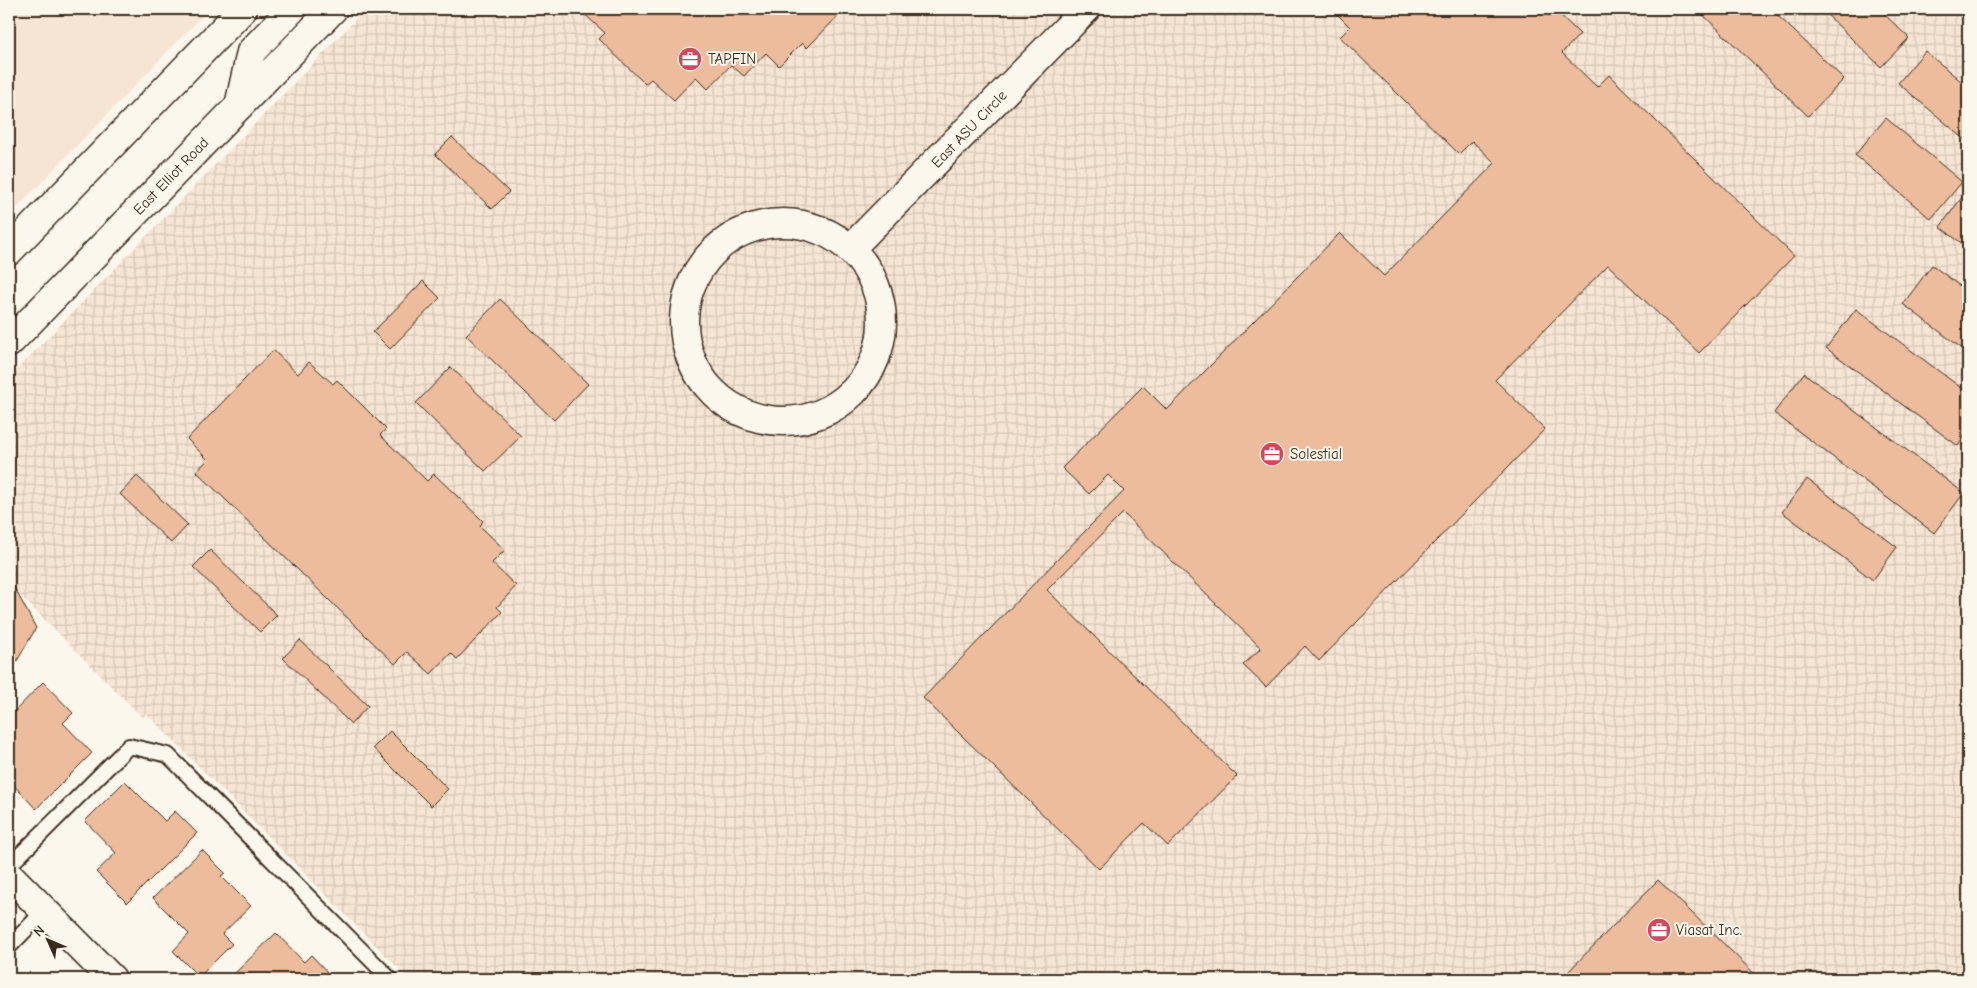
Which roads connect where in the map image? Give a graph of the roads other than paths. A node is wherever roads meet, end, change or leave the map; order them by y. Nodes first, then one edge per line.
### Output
1 (243, 9) edge
2 (292, 9) edge
3 (334, 9) edge
4 (1086, 9) edge
5 (239, 106) junction
6 (851, 248) junction
7 (9, 251) edge
8 (9, 343) edge
9 (9, 866) edge
10 (9, 875) edge
11 (44, 911) junction
12 (9, 947) edge
13 (112, 979) edge
14 (390, 979) edge

1 - 7 street
2 - 5 street
3 - 5 street, East Elliot Road
4 - 6 street, East ASU Circle
5 - 8 street, East Elliot Road
6 - 6 street
9 - 14 lane
10 - 11 street
11 - 12 lane
11 - 13 street

